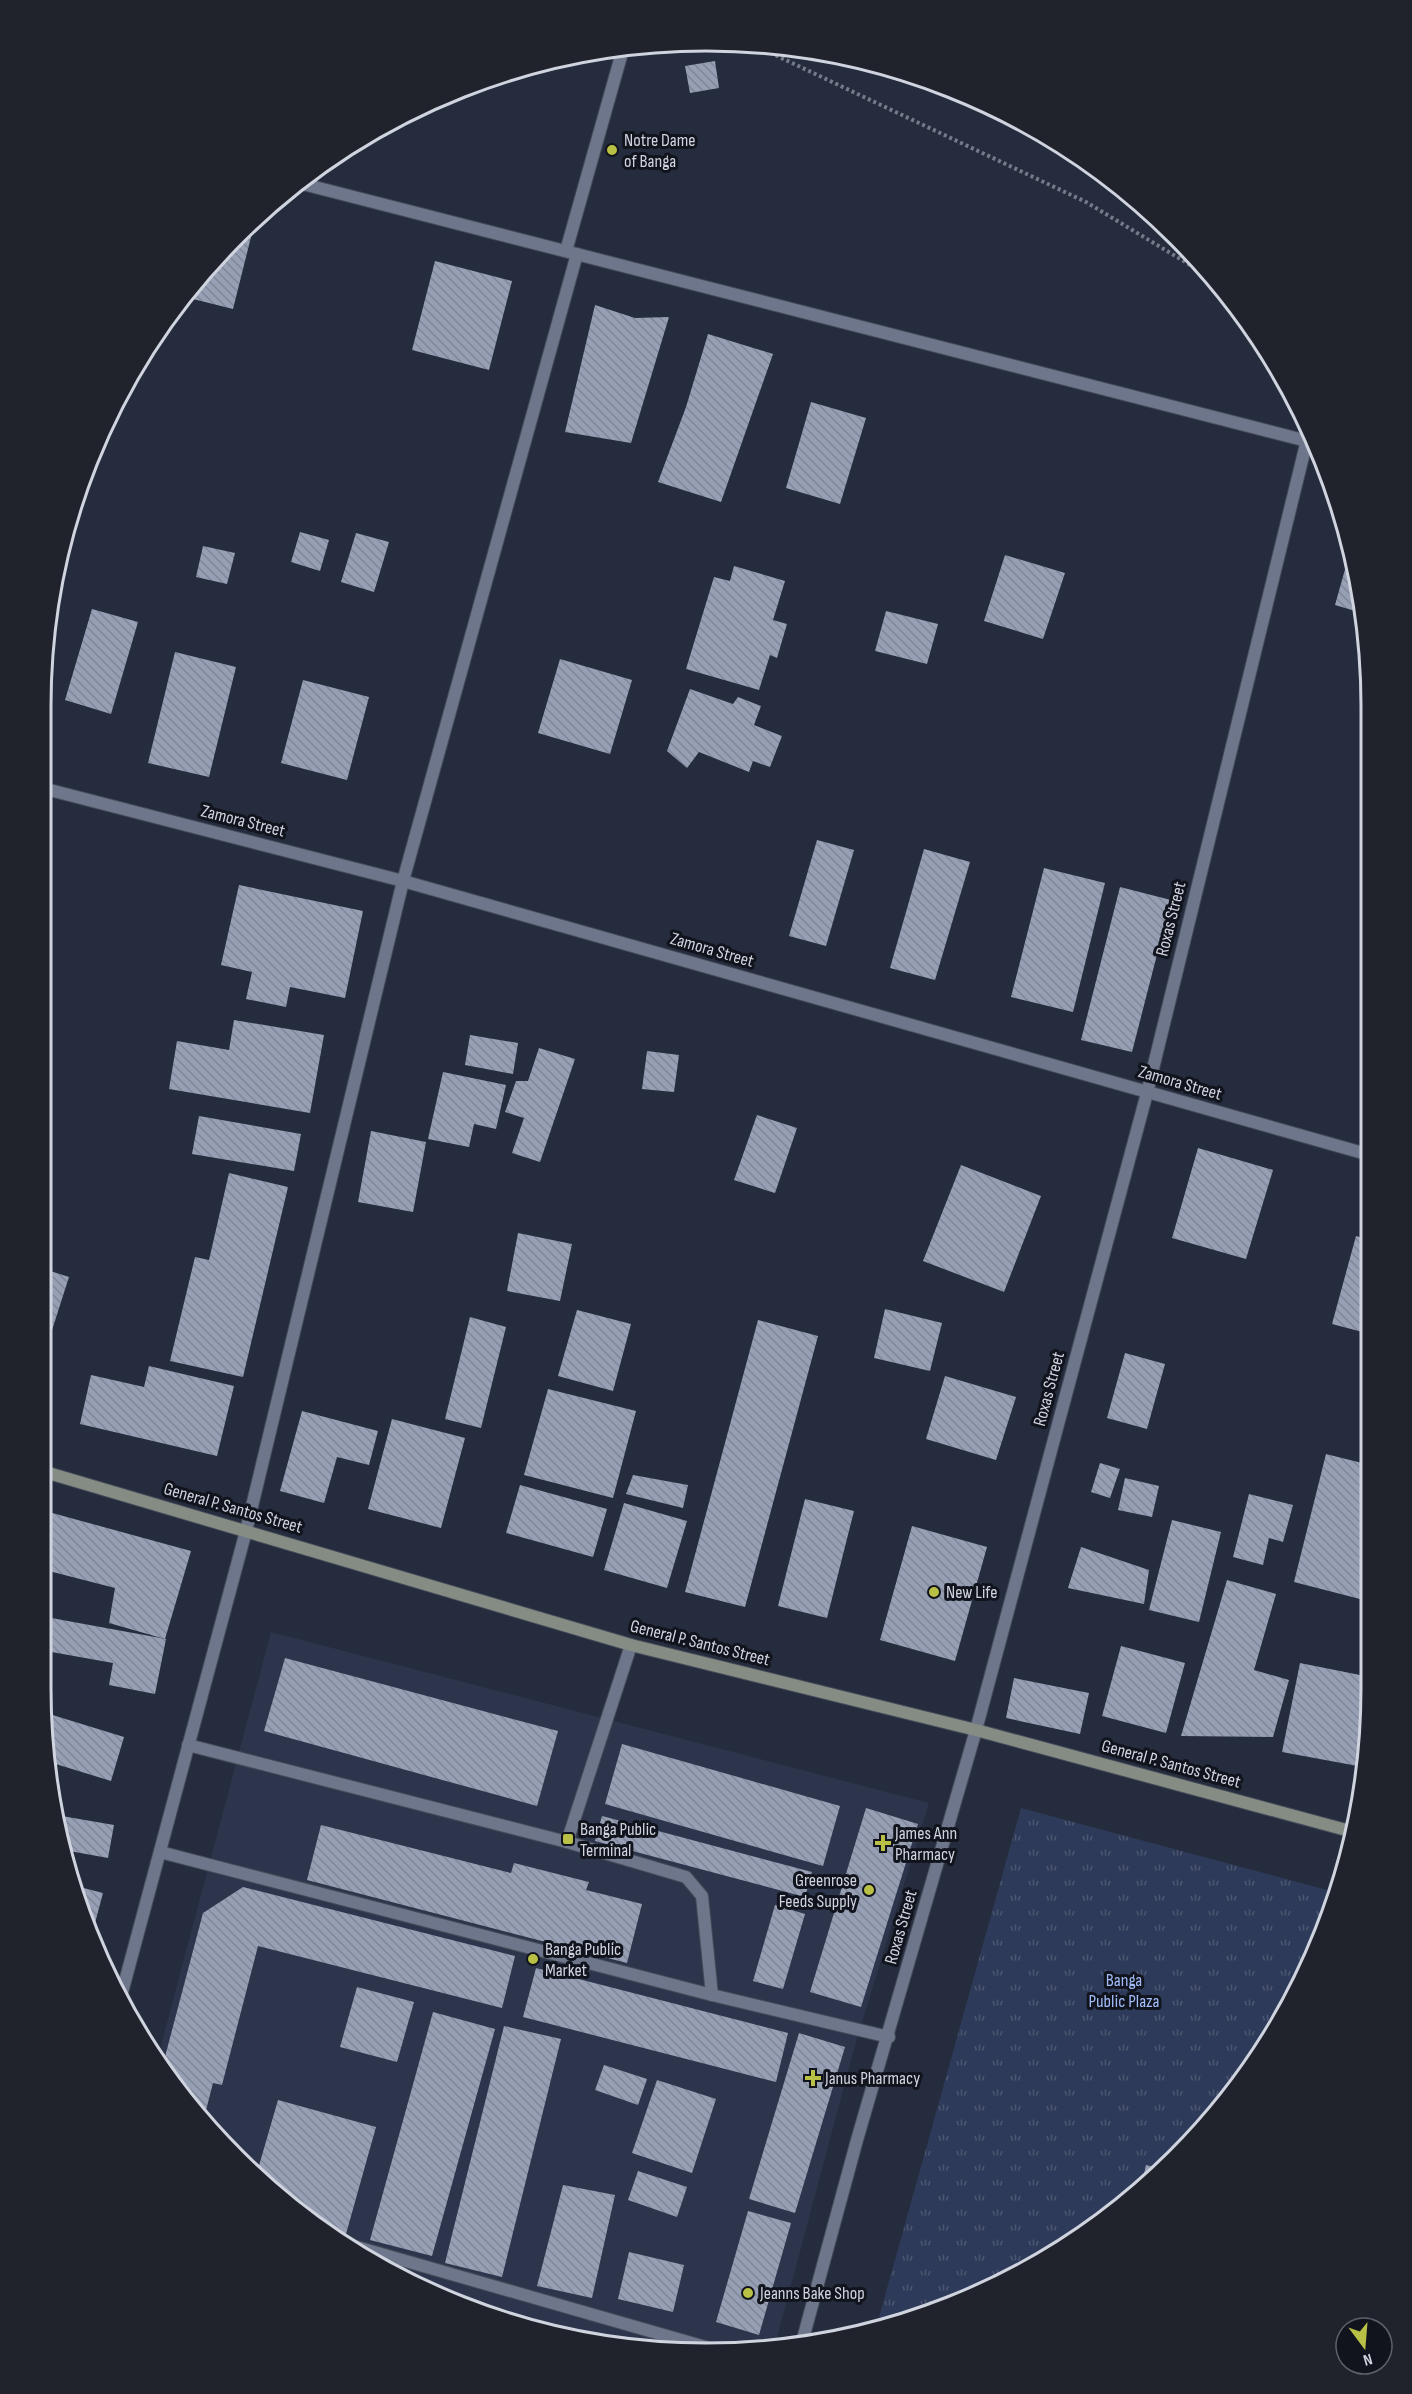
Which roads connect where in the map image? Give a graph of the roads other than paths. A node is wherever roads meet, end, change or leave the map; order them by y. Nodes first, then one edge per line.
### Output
1 (621, 57) edge
2 (308, 185) edge
3 (571, 252) junction
4 (1303, 439) edge
5 (1307, 447) edge
6 (51, 790) edge
7 (403, 881) junction
8 (1147, 1093) junction
9 (1361, 1152) edge
10 (51, 1474) edge
11 (246, 1531) junction
12 (631, 1645) junction
13 (976, 1730) junction
14 (188, 1745) junction
15 (1345, 1830) edge
16 (567, 1842) junction
17 (160, 1852) junction
18 (124, 1987) edge
19 (712, 1995) junction
20 (889, 2037) junction
21 (372, 2251) edge
22 (804, 2335) edge
23 (690, 2343) edge

1 - 3 street
2 - 3 street
3 - 4 street
3 - 7 street
5 - 8 street, Roxas Street
6 - 7 street, Zamora Street
7 - 8 street, Zamora Street
7 - 11 street
8 - 9 street, Zamora Street
8 - 13 street, Roxas Street
10 - 11 main road, General P. Santos Street
11 - 12 main road, General P. Santos Street
11 - 14 street
12 - 13 main road, General P. Santos Street
12 - 16 street
13 - 15 main road, General P. Santos Street
13 - 20 street, Roxas Street
14 - 16 street
14 - 17 street
16 - 19 street
17 - 18 street
17 - 19 street
19 - 20 street
20 - 22 street, Roxas Street
21 - 23 street

